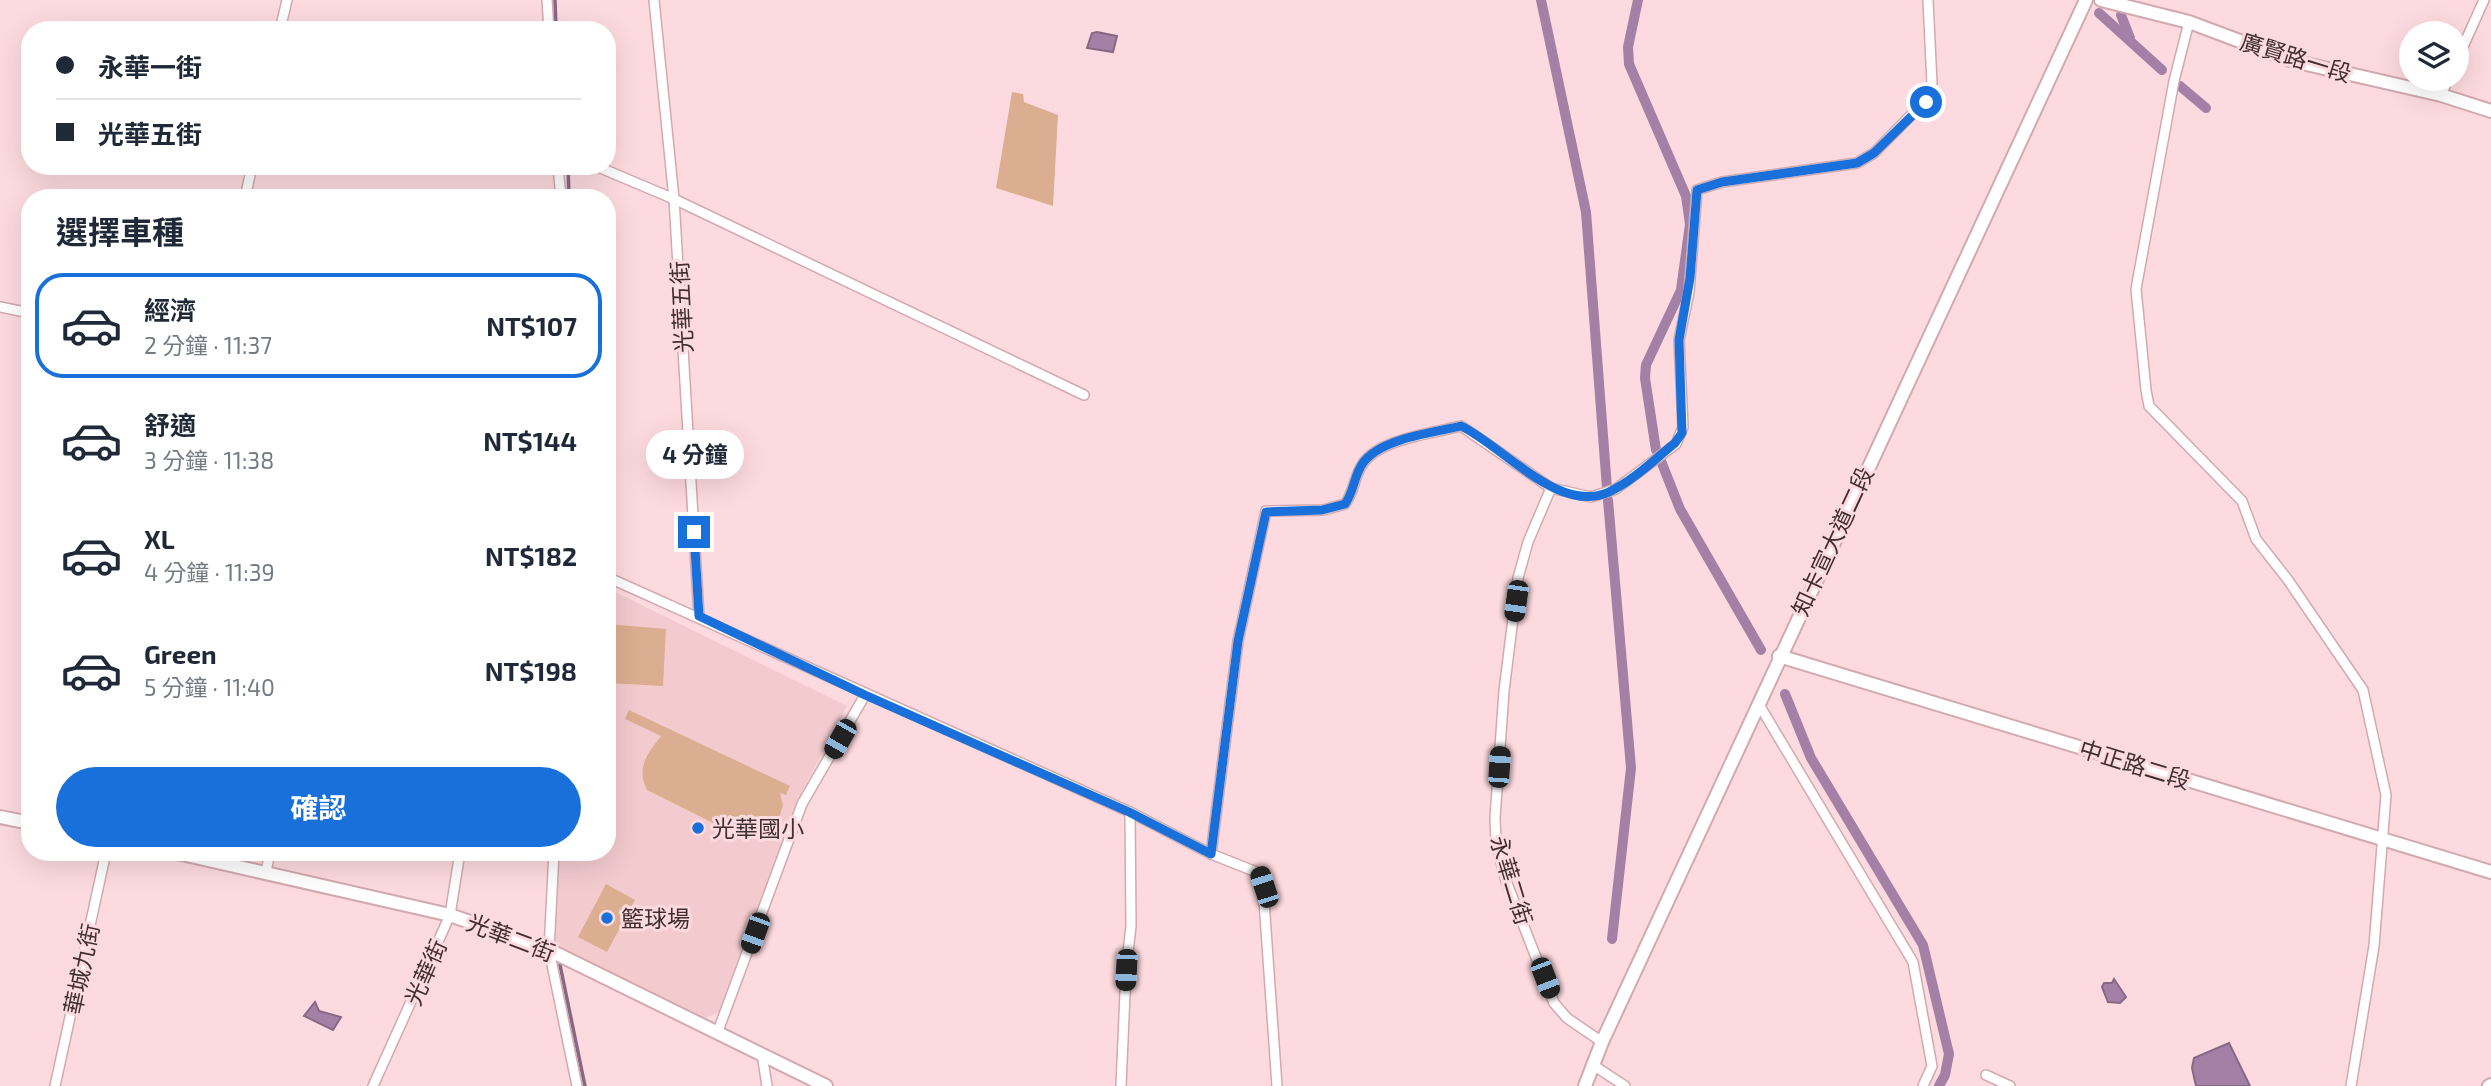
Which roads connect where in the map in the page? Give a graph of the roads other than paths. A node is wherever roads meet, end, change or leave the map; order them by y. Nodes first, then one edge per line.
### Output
1 (287, 0) edge
2 (547, 0) edge
3 (654, 0) edge
4 (1928, 0) edge
5 (2086, 0) edge
6 (2101, 0) edge
7 (2484, 0) edge
8 (282, 21) edge
9 (548, 21) edge
10 (2189, 22) junction
11 (2469, 33) edge
12 (2443, 91) edge
13 (2441, 96) junction
14 (2491, 111) edge
15 (616, 174) edge
16 (674, 199) junction
17 (0, 307) edge
18 (21, 311) edge
19 (1084, 395) dead end
20 (1551, 488) junction
21 (616, 581) edge
22 (699, 616) junction
23 (1779, 656) junction
24 (865, 695) junction
25 (1758, 703) junction
26 (1129, 812) junction
27 (0, 817) edge
28 (21, 821) edge
29 (2385, 840) junction
30 (1211, 854) junction
31 (104, 861) edge
32 (215, 861) edge
33 (269, 861) edge
34 (459, 861) edge
35 (554, 861) edge
36 (267, 872) junction
37 (2491, 872) edge
38 (450, 915) junction
39 (549, 950) junction
40 (718, 1031) junction
41 (1602, 1042) junction
42 (762, 1054) junction
43 (1593, 1065) junction
44 (1986, 1075) dead end
45 (55, 1086) edge
46 (373, 1086) edge
47 (577, 1086) edge
48 (767, 1086) edge
49 (826, 1086) edge
50 (1121, 1086) edge
51 (1277, 1086) edge
52 (1586, 1086) edge
53 (1625, 1086) edge
54 (1923, 1086) edge
55 (2010, 1086) edge
56 (2351, 1086) edge

1 - 8 street
2 - 9 street
3 - 16 street, 光華五街
4 - 20 street
5 - 23 street, 知卡宣大道二段
6 - 10 street, 廣賢路一段
7 - 11 street
10 - 13 street, 廣賢路一段
10 - 29 street
12 - 13 street
13 - 14 street, 廣賢路一段
15 - 16 street
16 - 19 street
16 - 22 street, 光華五街
17 - 18 street
20 - 30 street
20 - 41 street, 永華二街
21 - 22 street
22 - 24 street
23 - 25 street, 知卡宣大道二段
23 - 29 street, 中正路二段
24 - 26 street
24 - 40 street
25 - 41 street, 知卡宣大道二段
25 - 54 street
26 - 30 street
26 - 50 street
27 - 28 street
29 - 37 street, 中正路二段
29 - 56 street
30 - 51 street
31 - 45 street, 華城九街
32 - 36 street, 光華二街
33 - 36 street
34 - 38 street, 光華街
35 - 39 street
36 - 38 street, 光華二街
38 - 39 street, 光華二街
38 - 46 street, 光華街
39 - 40 street, 光華二街
39 - 47 street
40 - 42 street, 光華二街
41 - 43 street, 知卡宣大道二段
42 - 48 street
42 - 49 street, 光華二街
43 - 52 street, 知卡宣大道二段
43 - 53 street
44 - 55 street

